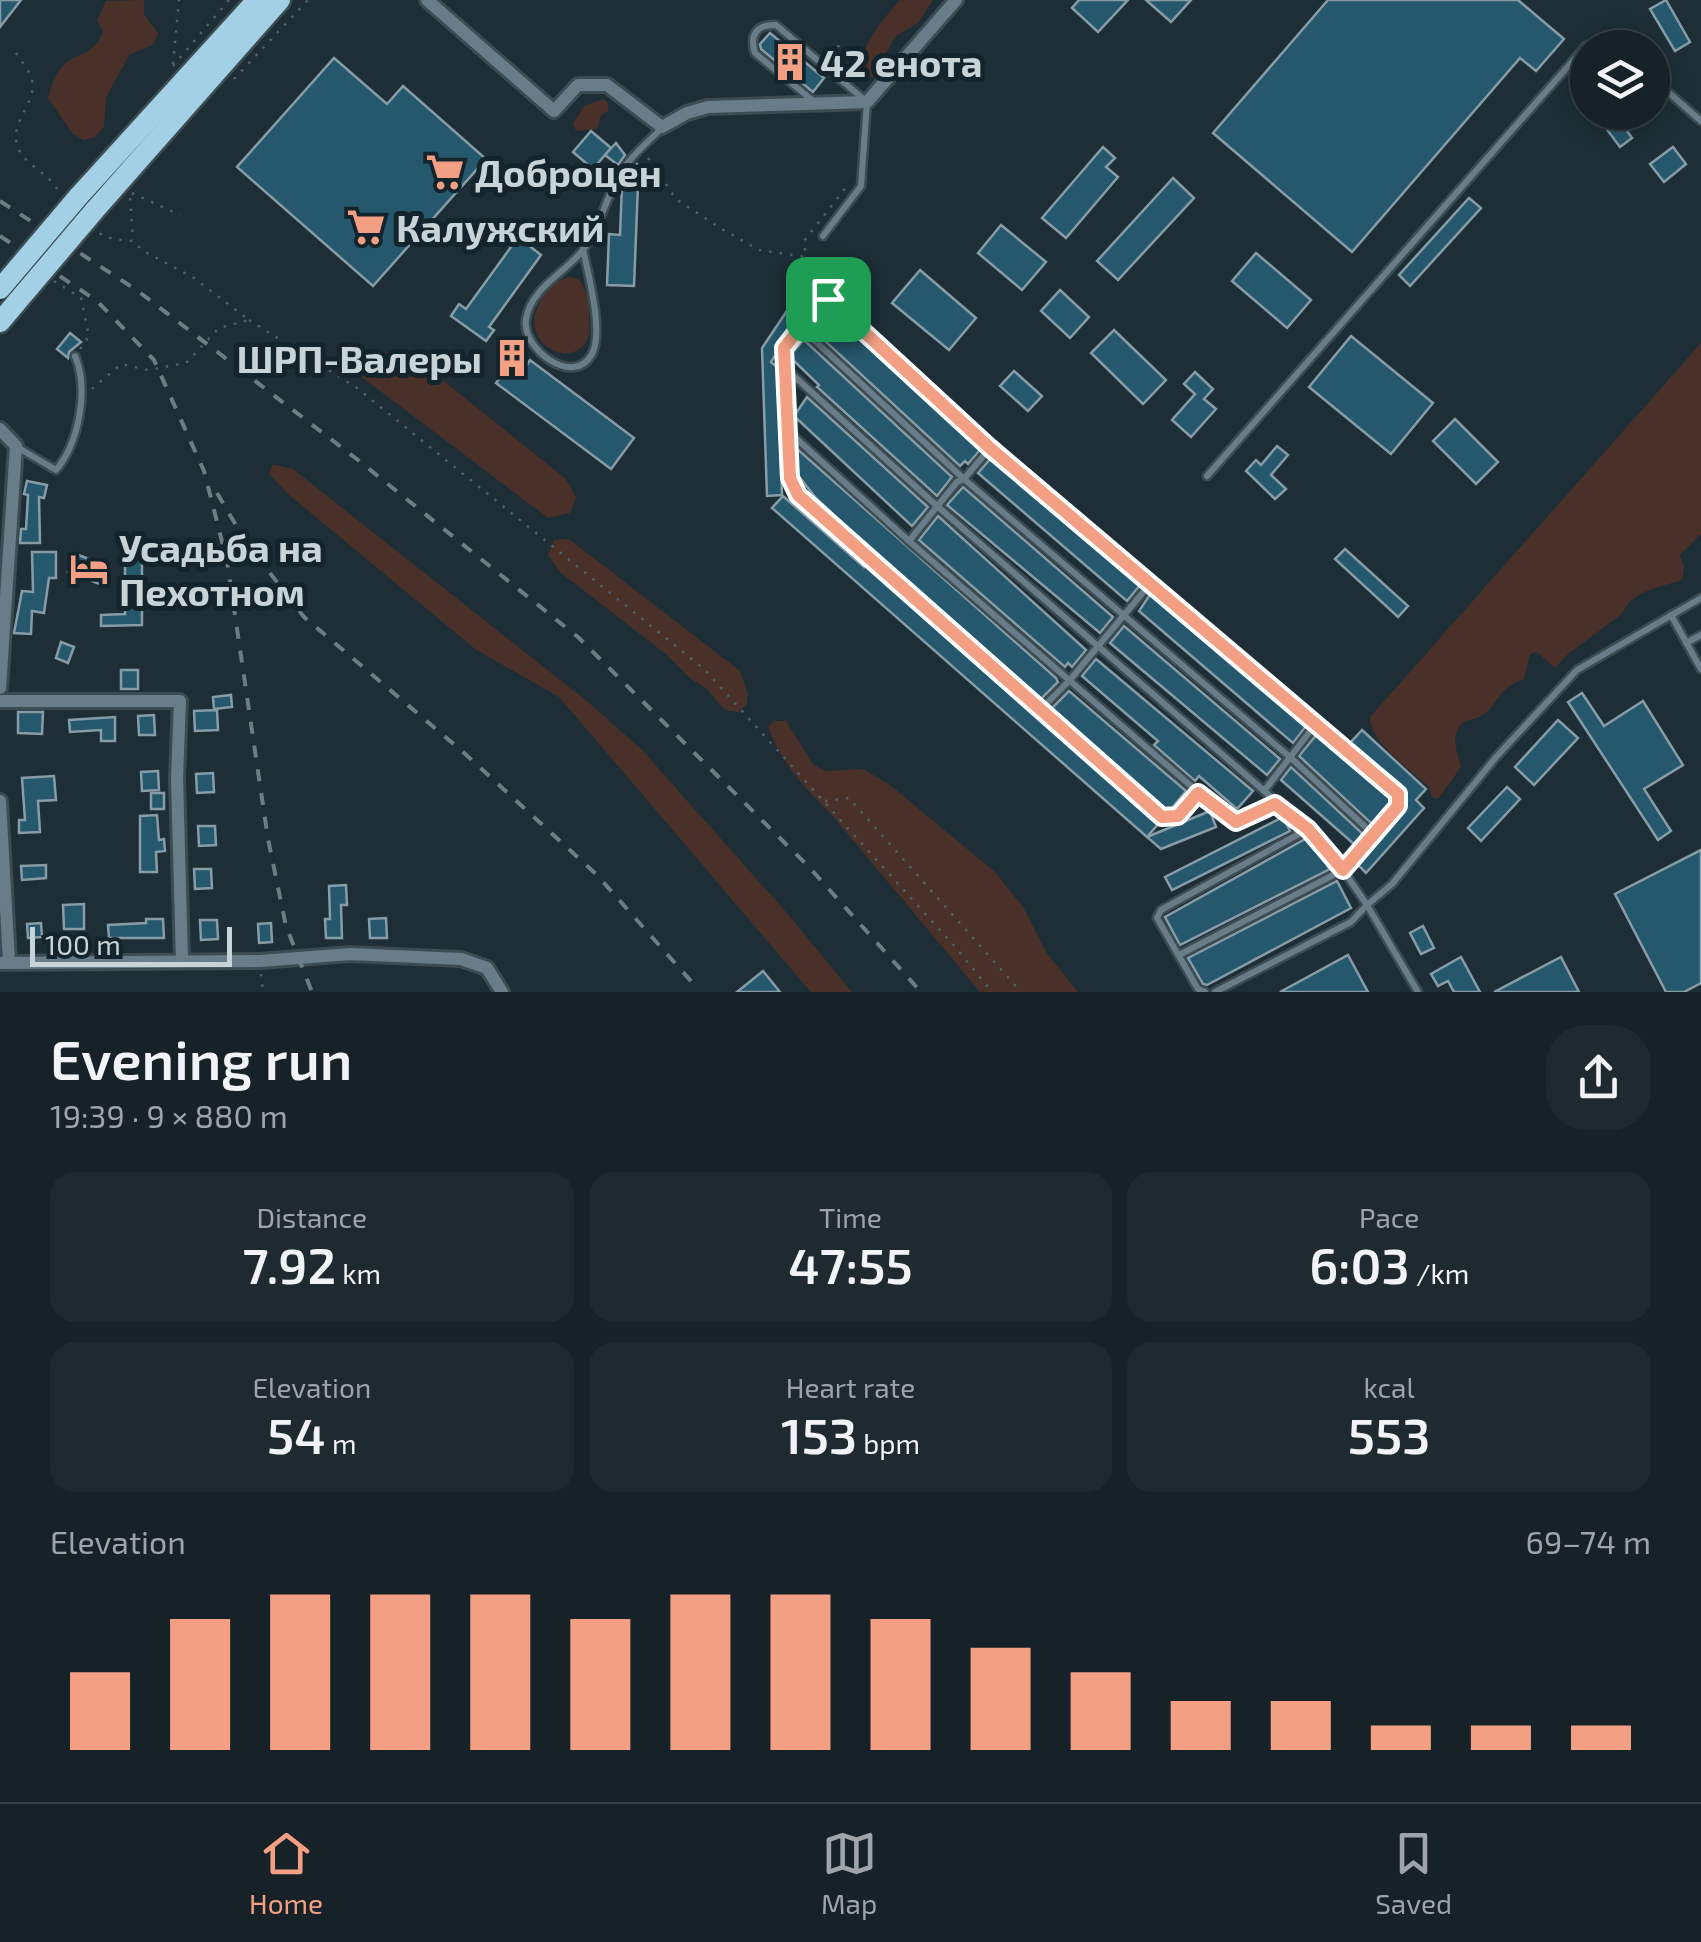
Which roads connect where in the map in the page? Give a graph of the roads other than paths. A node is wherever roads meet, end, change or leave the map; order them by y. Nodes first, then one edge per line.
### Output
1 (256, 0) edge
2 (280, 0) edge
3 (427, 0) edge
4 (956, 0) edge
5 (1570, 64) edge
6 (1670, 94) edge
7 (867, 102) junction
8 (817, 104) junction
9 (1701, 122) edge
10 (662, 127) junction
11 (823, 236) dead end
12 (583, 249) junction
13 (5, 294) edge
14 (0, 322) edge
15 (800, 327) junction
16 (74, 356) road end
17 (784, 367) junction
18 (0, 429) edge
19 (787, 430) junction
20 (16, 446) junction
21 (990, 448) junction
22 (1207, 476) dead end
23 (964, 479) junction
24 (937, 506) junction
25 (909, 542) junction
26 (1150, 584) junction
27 (1701, 598) edge
28 (1670, 615) junction
29 (1123, 616) junction
30 (1701, 635) edge
31 (1686, 643) junction
32 (1098, 647) junction
33 (1701, 670) edge
34 (1069, 681) junction
35 (0, 688) edge
36 (0, 700) edge
37 (1040, 710) junction
38 (1316, 724) junction
39 (1292, 758) junction
40 (1264, 791) junction
41 (1198, 793) junction
42 (0, 800) edge
43 (1275, 804) junction
44 (1308, 829) junction
45 (1372, 833) junction
46 (1343, 870) junction
47 (1367, 906) junction
48 (1178, 955) junction
49 (182, 960) junction
50 (4, 963) edge
51 (502, 992) edge
52 (1205, 992) edge
53 (1215, 992) edge
54 (1418, 992) edge

1 - 13 main road, bridge
2 - 13 main road, bridge
3 - 10 street
4 - 7 street
5 - 22 lane
6 - 9 lane
7 - 8 street
7 - 8 lane
7 - 11 lane
8 - 10 street
10 - 12 lane
12 - 12 lane
13 - 14 main road
15 - 17 lane
15 - 21 lane
15 - 23 lane
16 - 20 lane
17 - 19 lane
17 - 24 lane
18 - 20 street
19 - 25 lane
19 - 37 lane
20 - 35 street
21 - 23 lane
21 - 26 lane
23 - 24 lane
23 - 29 lane
24 - 25 lane
24 - 32 lane
25 - 34 lane
26 - 29 lane
26 - 38 lane
27 - 28 lane
28 - 31 lane
28 - 47 lane
29 - 32 lane
29 - 39 lane
30 - 31 lane
31 - 33 lane
32 - 34 lane
32 - 40 lane
34 - 37 lane
34 - 41 lane
36 - 49 street
37 - 41 lane
38 - 39 lane
38 - 45 lane
39 - 40 lane
39 - 45 lane
40 - 43 lane
41 - 43 lane
42 - 50 street
43 - 44 lane
44 - 46 lane
44 - 48 lane
45 - 46 lane
46 - 47 lane
46 - 48 lane
47 - 53 lane
47 - 54 lane
48 - 52 lane
49 - 50 street
49 - 51 street

